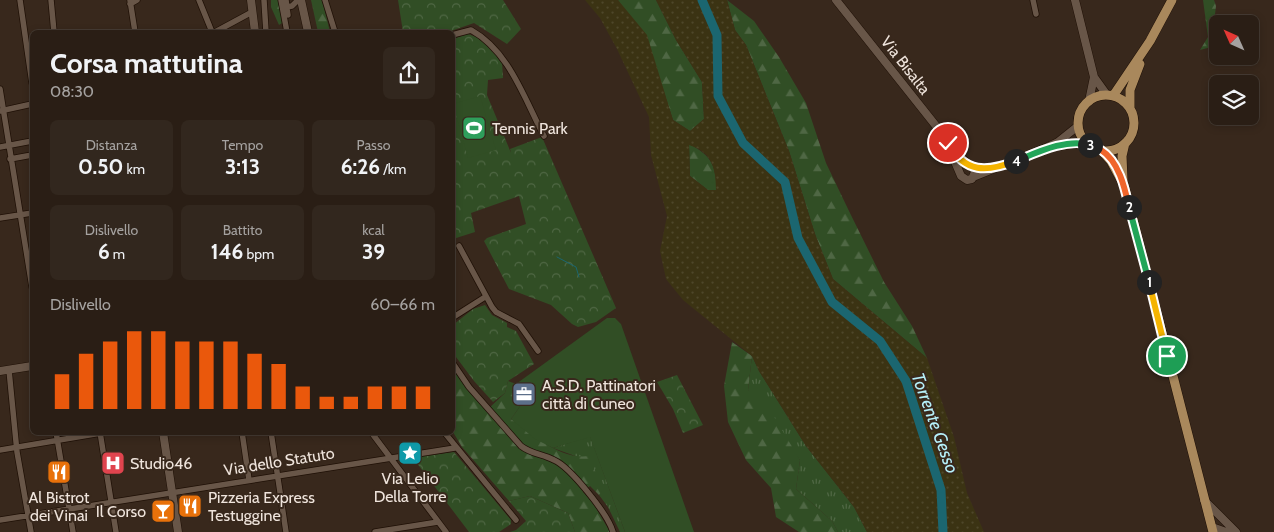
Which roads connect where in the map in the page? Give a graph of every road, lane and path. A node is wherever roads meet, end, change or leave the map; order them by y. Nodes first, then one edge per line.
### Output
1 (20, 0) edge
2 (51, 0) edge
3 (137, 0) edge
4 (200, 0) edge
5 (251, 0) edge
6 (264, 0) edge
7 (281, 0) edge
8 (300, 0) edge
9 (326, 0) edge
10 (1033, 0) edge
11 (1075, 0) edge
12 (1172, 0) edge
13 (130, 2) edge
14 (839, 2) edge
15 (288, 4) edge
16 (303, 10) junction
17 (252, 12) junction
18 (1036, 14) dead end
19 (288, 15) dead end
20 (54, 30) edge
21 (135, 30) edge
22 (213, 30) edge
23 (218, 30) edge
24 (255, 30) edge
25 (266, 30) edge
26 (287, 30) edge
27 (308, 30) edge
28 (334, 30) edge
29 (455, 34) edge
30 (1150, 40) junction
31 (30, 68) edge
32 (1094, 77) junction
33 (0, 89) edge
34 (1110, 95) junction
35 (1088, 101) junction
36 (30, 104) edge
37 (1130, 108) junction
38 (2, 111) edge
39 (1078, 126) junction
40 (544, 136) dead end
41 (30, 141) edge
42 (1125, 143) junction
43 (1088, 144) junction
44 (8, 146) junction
45 (0, 147) edge
46 (951, 149) junction
47 (1044, 149) junction
48 (1101, 150) junction
49 (30, 155) edge
50 (10, 159) junction
51 (970, 166) junction
52 (991, 169) junction
53 (960, 172) junction
54 (973, 177) junction
55 (1124, 185) junction
56 (30, 213) edge
57 (20, 215) junction
58 (0, 218) edge
59 (459, 246) dead end
60 (30, 260) edge
61 (485, 297) junction
62 (455, 316) edge
63 (538, 351) dead end
64 (30, 366) edge
65 (455, 366) edge
66 (10, 370) junction
67 (0, 371) edge
68 (56, 435) edge
69 (89, 435) edge
70 (100, 435) edge
71 (163, 435) edge
72 (242, 435) edge
73 (271, 435) edge
74 (372, 435) edge
75 (446, 435) edge
76 (57, 441) junction
77 (17, 447) junction
78 (455, 448) junction
79 (0, 450) edge
80 (389, 457) junction
81 (278, 475) junction
82 (249, 480) junction
83 (172, 492) junction
84 (1204, 500) junction
85 (111, 502) junction
86 (68, 509) junction
87 (28, 516) junction
88 (0, 520) edge
89 (516, 520) dead end
90 (438, 522) junction
91 (1227, 522) junction
92 (1212, 529) edge
93 (388, 531) edge
94 (31, 532) edge
95 (72, 532) edge
96 (116, 532) edge
97 (178, 532) edge
98 (286, 532) edge
99 (374, 532) edge
100 (446, 532) edge
101 (613, 532) edge
102 (1226, 532) edge
103 (1236, 532) edge

1 - 31 street
2 - 20 street
3 - 13 street
4 - 22 street
5 - 17 main road
6 - 25 street
7 - 26 street
8 - 15 street
8 - 16 main road
9 - 28 street
10 - 18 street
11 - 32 main road
12 - 30 main road
13 - 21 street
14 - 46 main road, Via Bisalta
15 - 16 street
15 - 19 street
16 - 27 main road
17 - 23 street
17 - 24 main road
29 - 40 street
30 - 34 main road
30 - 37 main road
32 - 34 main road
32 - 35 main road
33 - 38 street
34 - 35 main road
34 - 37 main road
35 - 39 main road
36 - 38 street
37 - 42 main road
38 - 44 street
39 - 43 main road
39 - 47 main road
41 - 44 street
42 - 48 main road
42 - 55 main road
43 - 47 main road
43 - 48 main road
44 - 45 street
44 - 50 street
46 - 51 main road, Via Bisalta
46 - 53 main road, Via Bisalta
47 - 52 main road
48 - 55 main road
49 - 50 street
50 - 57 street
51 - 52 main road
51 - 53 main road
51 - 54 main road
52 - 54 main road
53 - 54 main road
55 - 84 main road
56 - 57 street
57 - 58 street
57 - 60 street
59 - 61 street
61 - 62 street
61 - 63 street
64 - 66 main road
65 - 101 street
66 - 67 main road
66 - 77 street
68 - 76 street
69 - 76 street
70 - 85 street
71 - 83 main road
72 - 82 street
73 - 81 street
74 - 80 street
75 - 78 street
76 - 77 street
76 - 86 street
77 - 79 street
77 - 87 street
78 - 80 street
78 - 89 street
80 - 81 street, Via dello Statuto
80 - 90 street
81 - 82 street, Via dello Statuto
81 - 98 street
82 - 83 street, Via dello Statuto
83 - 85 street, Via dello Statuto
83 - 97 main road
84 - 91 main road
84 - 92 main road
85 - 86 street, Via dello Statuto
85 - 96 street
86 - 87 street, Via dello Statuto
86 - 95 street
87 - 88 street, Via dello Statuto
87 - 94 street
90 - 93 street
90 - 100 street
91 - 92 main road
91 - 103 main road
92 - 102 main road
93 - 99 street

